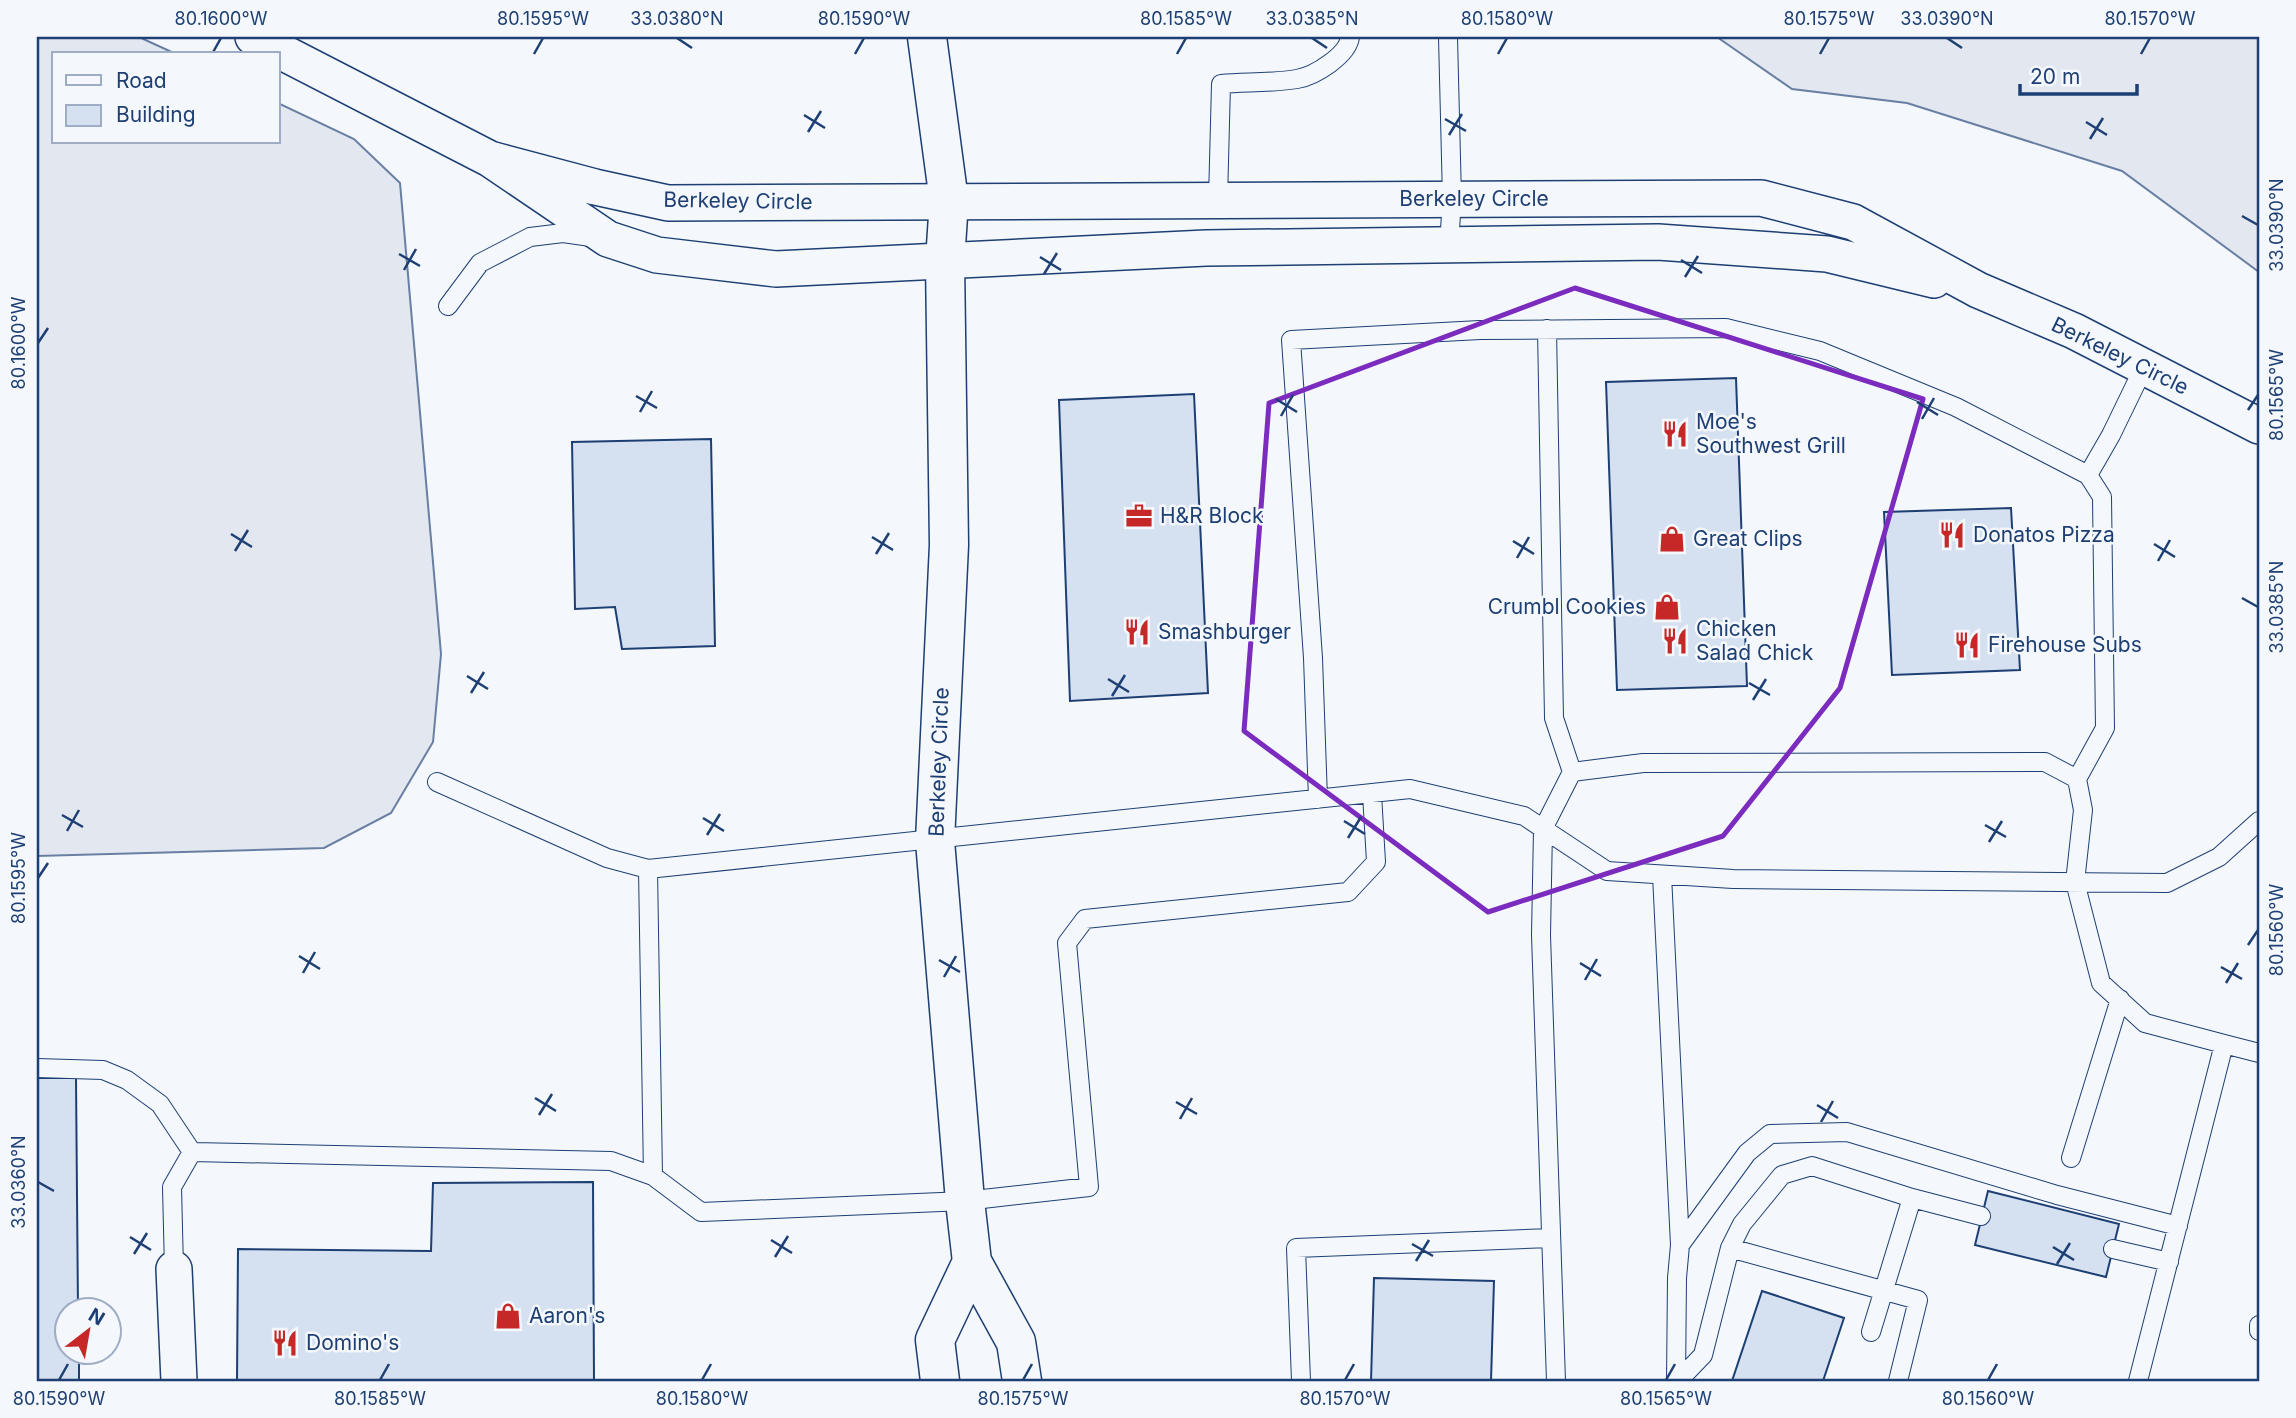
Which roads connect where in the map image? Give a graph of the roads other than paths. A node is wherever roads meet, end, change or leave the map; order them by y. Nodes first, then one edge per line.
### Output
1 (253, 37) edge
2 (927, 37) edge
3 (1350, 37) edge
4 (1448, 37) edge
5 (490, 159) junction
6 (1452, 199) junction
7 (1218, 200) junction
8 (949, 201) junction
9 (608, 239) junction
10 (1449, 245) junction
11 (945, 261) junction
12 (1978, 290) junction
13 (447, 306) dead end
14 (1547, 329) junction
15 (2144, 366) junction
16 (2259, 426) edge
17 (2088, 475) junction
18 (1573, 772) junction
19 (2077, 779) junction
20 (437, 782) dead end
21 (1372, 794) junction
22 (1318, 799) junction
23 (2259, 821) edge
24 (1543, 829) junction
25 (935, 841) junction
26 (648, 869) junction
27 (1662, 875) junction
28 (2075, 882) junction
29 (2119, 999) junction
30 (2224, 1044) junction
31 (2259, 1054) edge
32 (37, 1068) edge
33 (192, 1152) junction
34 (2071, 1158) dead end
35 (653, 1176) junction
36 (1912, 1198) junction
37 (965, 1201) junction
38 (1981, 1216) dead end
39 (2178, 1226) junction
40 (1551, 1238) junction
41 (1680, 1245) junction
42 (1730, 1248) junction
43 (2112, 1249) dead end
44 (972, 1262) junction
45 (2168, 1262) junction
46 (174, 1269) joint
47 (1884, 1290) junction
48 (2259, 1325) edge
49 (2259, 1331) edge
50 (1871, 1332) dead end
51 (178, 1381) edge
52 (940, 1381) edge
53 (1021, 1381) edge
54 (1301, 1381) edge
55 (1556, 1381) edge
56 (1677, 1381) edge
57 (1898, 1381) edge
58 (2138, 1381) edge

1 - 5 street, Berkeley Circle
2 - 8 street, Berkeley Circle
3 - 7 lane
4 - 6 lane
5 - 8 street, Berkeley Circle
5 - 9 street, Berkeley Circle
6 - 7 street, Berkeley Circle
6 - 10 lane
6 - 12 street, Berkeley Circle
7 - 8 street, Berkeley Circle
8 - 11 street, Berkeley Circle
9 - 11 street, Berkeley Circle
9 - 13 lane
10 - 11 street, Berkeley Circle
10 - 12 street, Berkeley Circle
11 - 25 street, Berkeley Circle
12 - 15 street, Berkeley Circle
14 - 17 lane
14 - 18 lane
14 - 22 lane
15 - 16 street, Berkeley Circle
15 - 17 lane
17 - 19 lane
18 - 19 lane
18 - 24 lane
19 - 28 lane
20 - 26 lane
21 - 22 lane
21 - 24 lane
21 - 37 lane
22 - 25 lane
23 - 28 lane
24 - 27 lane
24 - 40 lane
25 - 26 lane
25 - 37 street, Berkeley Circle
26 - 35 lane
27 - 28 lane
27 - 41 lane
28 - 29 lane
29 - 30 lane
29 - 34 lane
30 - 31 lane
30 - 39 lane
32 - 33 lane
33 - 35 lane
33 - 46 lane
35 - 37 lane
36 - 38 lane
36 - 42 lane
36 - 47 lane
37 - 44 street, Berkeley Circle
39 - 41 lane
39 - 45 lane
40 - 54 lane
40 - 55 lane
41 - 56 lane
42 - 47 lane
42 - 56 lane
43 - 45 lane
44 - 52 street
44 - 53 street, Berkeley Circle
45 - 58 lane
46 - 51 street
47 - 50 lane
47 - 57 lane
48 - 49 lane

